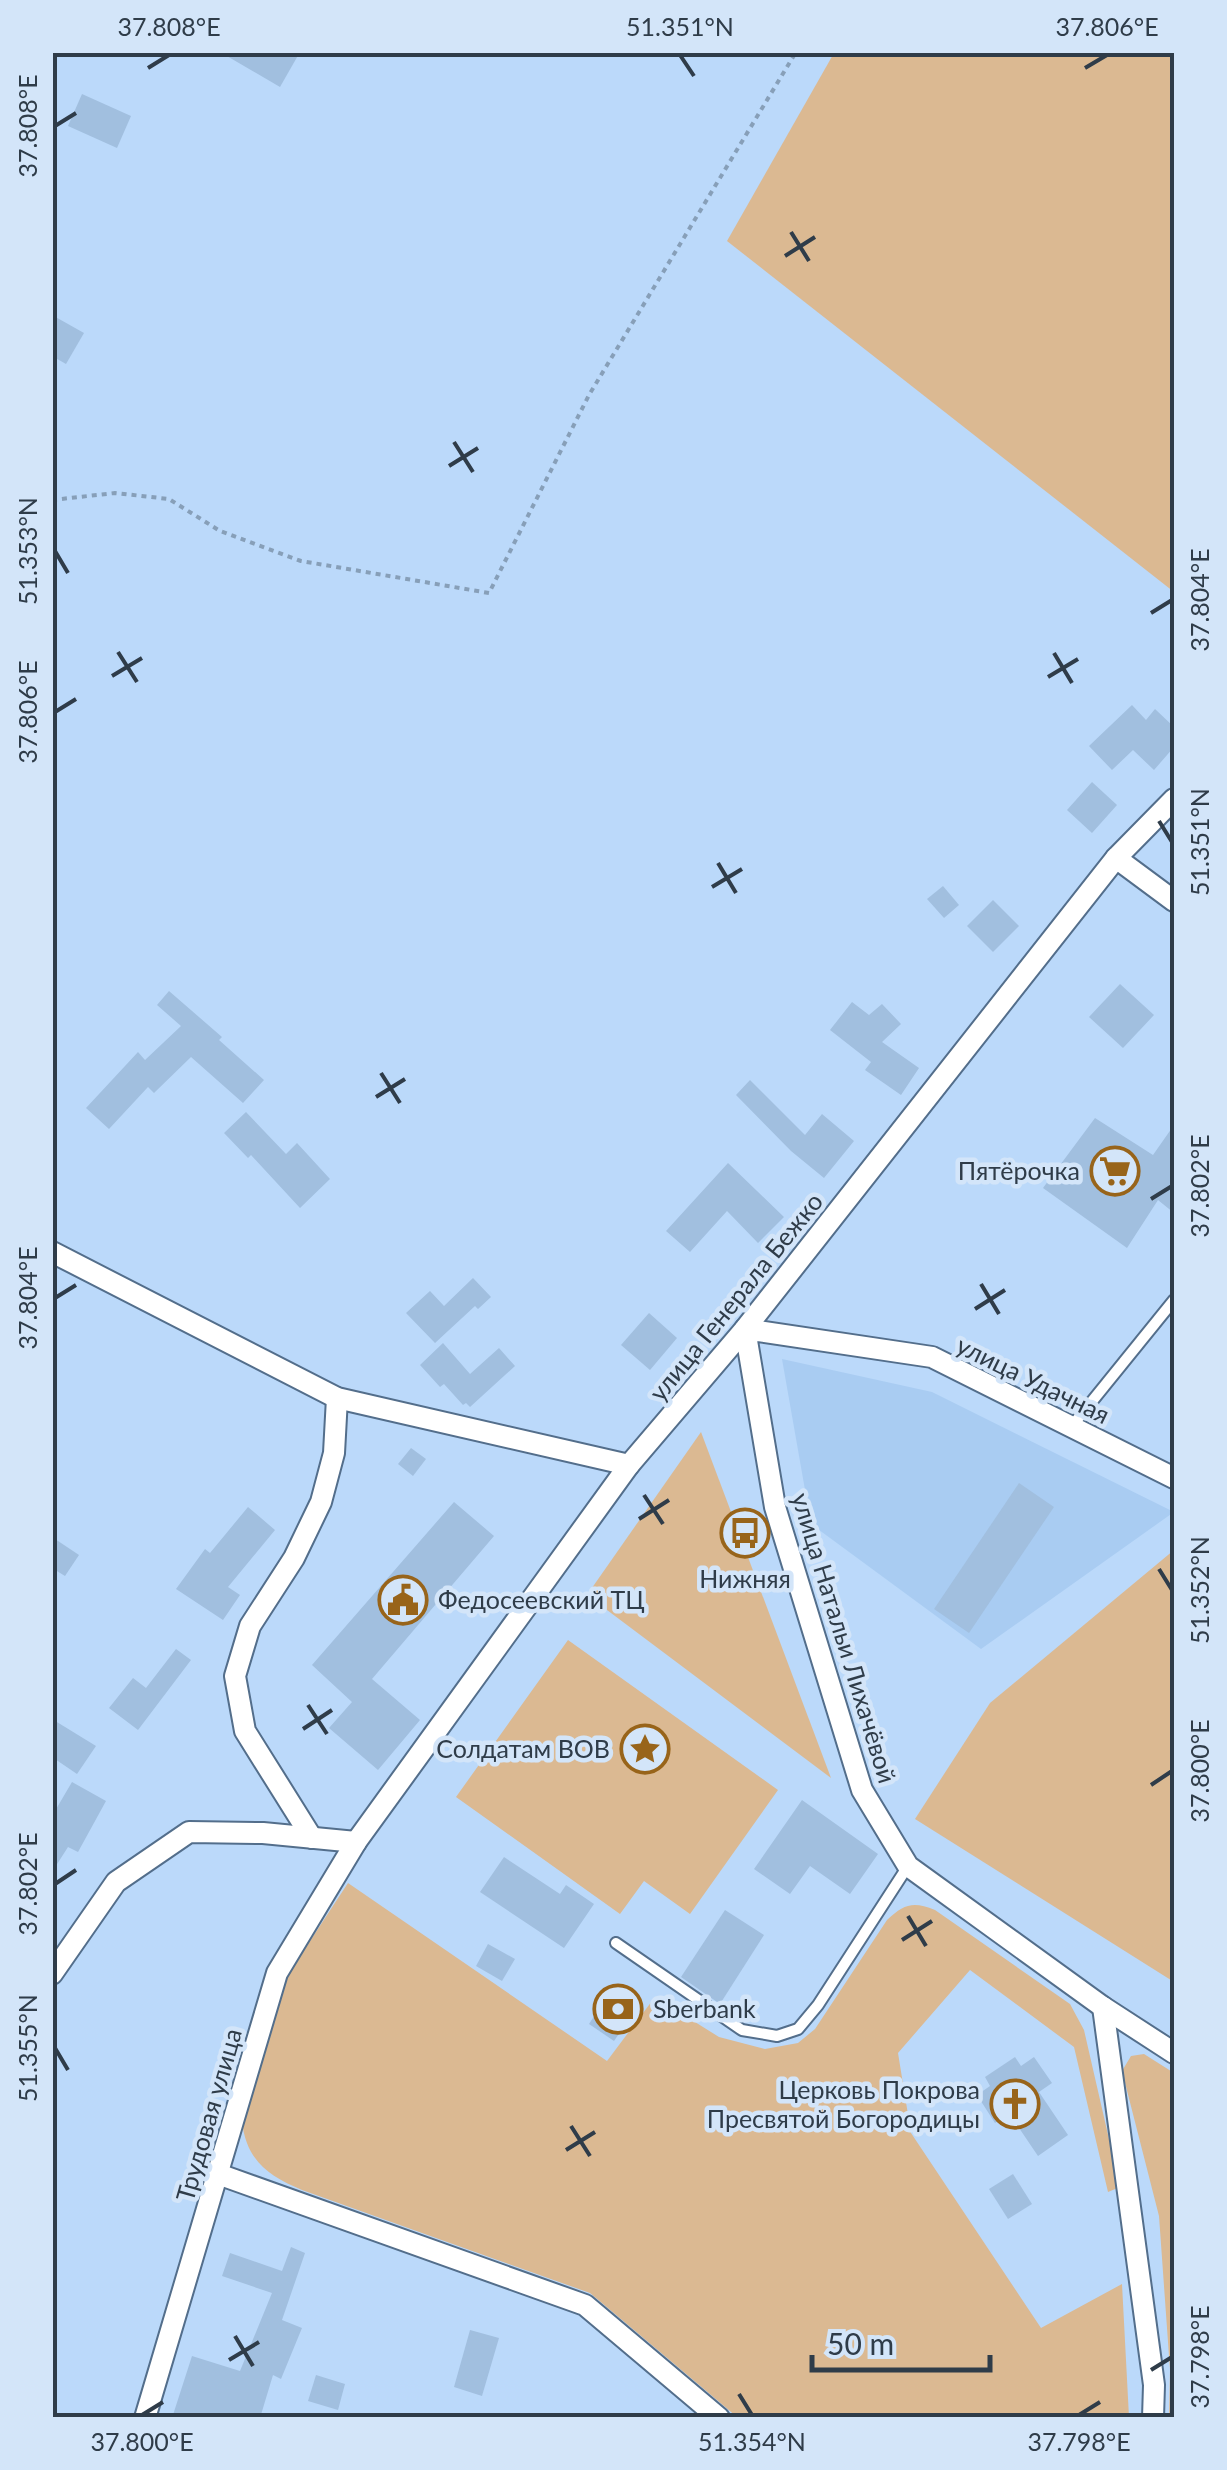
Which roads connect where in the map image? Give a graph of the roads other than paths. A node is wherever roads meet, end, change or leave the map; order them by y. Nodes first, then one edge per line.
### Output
1 (1174, 799) edge
2 (1116, 858) junction
3 (1174, 901) edge
4 (52, 1252) edge
5 (1174, 1300) edge
6 (745, 1329) junction
7 (338, 1398) junction
8 (1072, 1427) junction
9 (628, 1466) junction
10 (1174, 1478) edge
11 (312, 1838) junction
12 (356, 1842) junction
13 (908, 1866) junction
14 (616, 1943) dead end
15 (52, 1974) edge
16 (1103, 2007) junction
17 (1174, 2053) edge
18 (218, 2174) junction
19 (146, 2418) edge
20 (719, 2418) edge
21 (1153, 2418) edge

1 - 2 street, улица Генерала Бежко
2 - 3 street
2 - 6 street, улица Генерала Бежко
4 - 7 street
5 - 8 lane
6 - 8 street, улица Удачная
6 - 9 street, улица Генерала Бежко
6 - 13 street, улица Натальи Лихачёвой
7 - 9 street
7 - 11 street
8 - 10 street, улица Удачная
9 - 12 street, улица Генерала Бежко
11 - 12 street
11 - 15 street
12 - 18 street, Трудовая улица
13 - 14 lane
13 - 16 street, улица Натальи Лихачёвой
16 - 17 street, улица Натальи Лихачёвой
16 - 21 street
18 - 19 street, Трудовая улица
18 - 20 street

